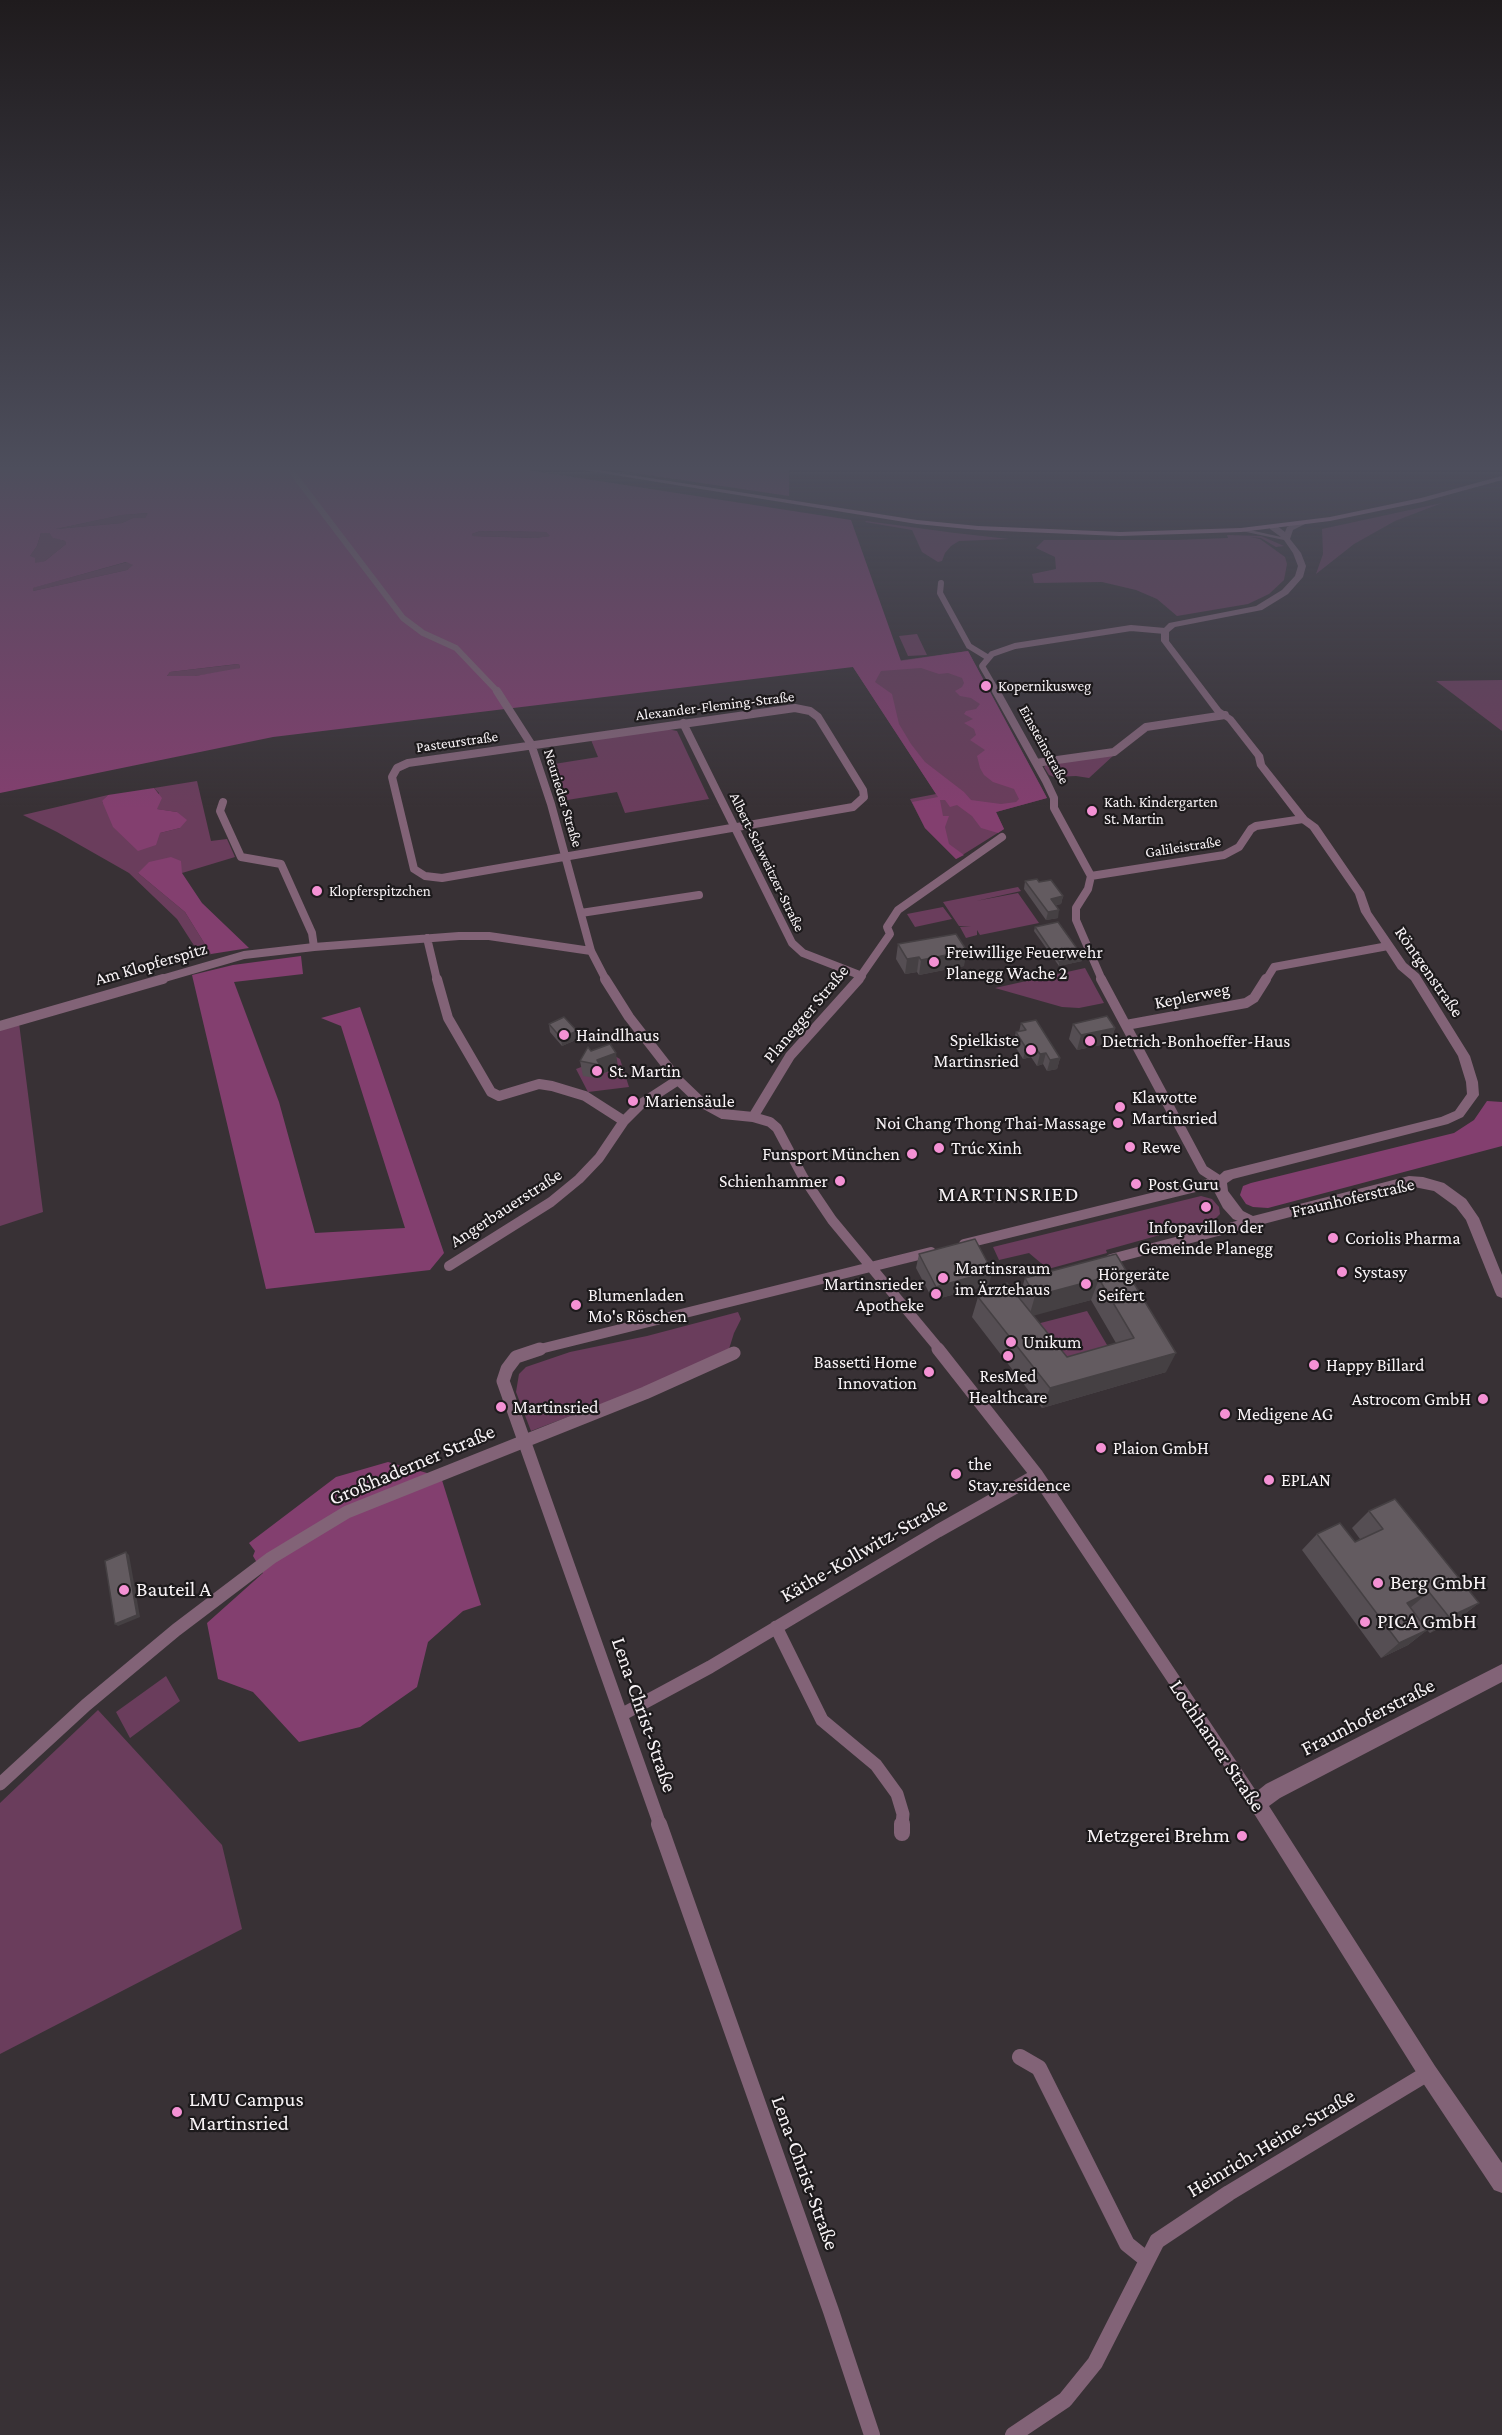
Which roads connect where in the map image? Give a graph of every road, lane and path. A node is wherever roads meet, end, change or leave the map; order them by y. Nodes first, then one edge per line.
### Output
1 (375, 582) edge
2 (1295, 582) edge
3 (940, 583) dead end
4 (1165, 631) junction
5 (987, 657) junction
6 (1225, 715) junction
7 (683, 723) junction
8 (531, 744) junction
9 (1036, 763) junction
10 (223, 802) dead end
11 (1303, 819) junction
12 (735, 828) junction
13 (1002, 837) dead end
14 (566, 857) junction
15 (1091, 876) junction
16 (699, 895) dead end
17 (581, 913) junction
18 (428, 938) junction
19 (1388, 946) junction
20 (314, 947) junction
21 (591, 951) junction
22 (862, 976) junction
23 (1126, 1025) junction
24 (0, 1026) edge
25 (678, 1080) junction
26 (753, 1117) junction
27 (624, 1121) junction
28 (1220, 1181) junction
29 (1252, 1222) junction
30 (1111, 1259) edge
31 (448, 1266) dead end
32 (871, 1267) junction
33 (1502, 1292) edge
34 (734, 1353) dead end
35 (523, 1441) junction
36 (1037, 1475) junction
37 (776, 1627) junction
38 (1502, 1673) edge
39 (621, 1715) junction
40 (0, 1784) edge
41 (1257, 1804) junction
42 (902, 1833) dead end
43 (1020, 2057) dead end
44 (1428, 2073) junction
45 (1502, 2182) edge
46 (1147, 2260) junction
47 (872, 2435) edge
48 (1013, 2435) edge

1 - 8 street, Neurieder Straße
2 - 4 street
3 - 5 street
4 - 5 street
4 - 6 street, Röntgenstraße
5 - 9 street, Einsteinstraße
6 - 9 street
6 - 11 street, Röntgenstraße
7 - 8 street, Alexander-Fleming-Straße
7 - 12 street, Albert-Schweitzer-Straße
7 - 12 street, Alexander-Fleming-Straße
8 - 14 street, Neurieder Straße
8 - 14 street, Pasteurstraße
9 - 15 street, Einsteinstraße
10 - 20 street
11 - 15 street, Galileistraße
11 - 19 street, Röntgenstraße
12 - 14 street
12 - 22 street, Albert-Schweitzer-Straße
13 - 22 street, Planegger Straße
14 - 17 street, Neurieder Straße
15 - 23 street
16 - 17 street
17 - 21 street, Neurieder Straße
18 - 20 street, Am Klopferspitz
18 - 21 street, Am Klopferspitz
18 - 27 street
19 - 23 street, Keplerweg
19 - 28 street, Röntgenstraße
20 - 24 street, Am Klopferspitz
21 - 25 street, Neurieder Straße
22 - 26 street, Planegger Straße
23 - 28 street
25 - 26 street, Neurieder Straße
25 - 27 street, Angerbauerstraße
26 - 32 street
27 - 31 street, Angerbauerstraße
28 - 29 street
28 - 32 street, Röntgenstraße
29 - 30 street, Fraunhoferstraße
29 - 33 street, Fraunhoferstraße
32 - 35 street, Lena-Christ-Straße
32 - 36 street, Lochhamer Straße
34 - 35 street, Großhaderner Straße
35 - 39 street, Lena-Christ-Straße
35 - 40 street, Großhaderner Straße
36 - 37 street, Käthe-Kollwitz-Straße
36 - 41 street, Lochhamer Straße
37 - 39 street, Käthe-Kollwitz-Straße
37 - 42 street, Käthe-Kollwitz-Straße
38 - 41 street, Fraunhoferstraße
39 - 47 street, Lena-Christ-Straße
41 - 44 street, Lochhamer Straße
43 - 46 street
44 - 45 street, Lochhamer Straße
44 - 46 street, Heinrich-Heine-Straße
46 - 48 street, Heinrich-Heine-Straße

